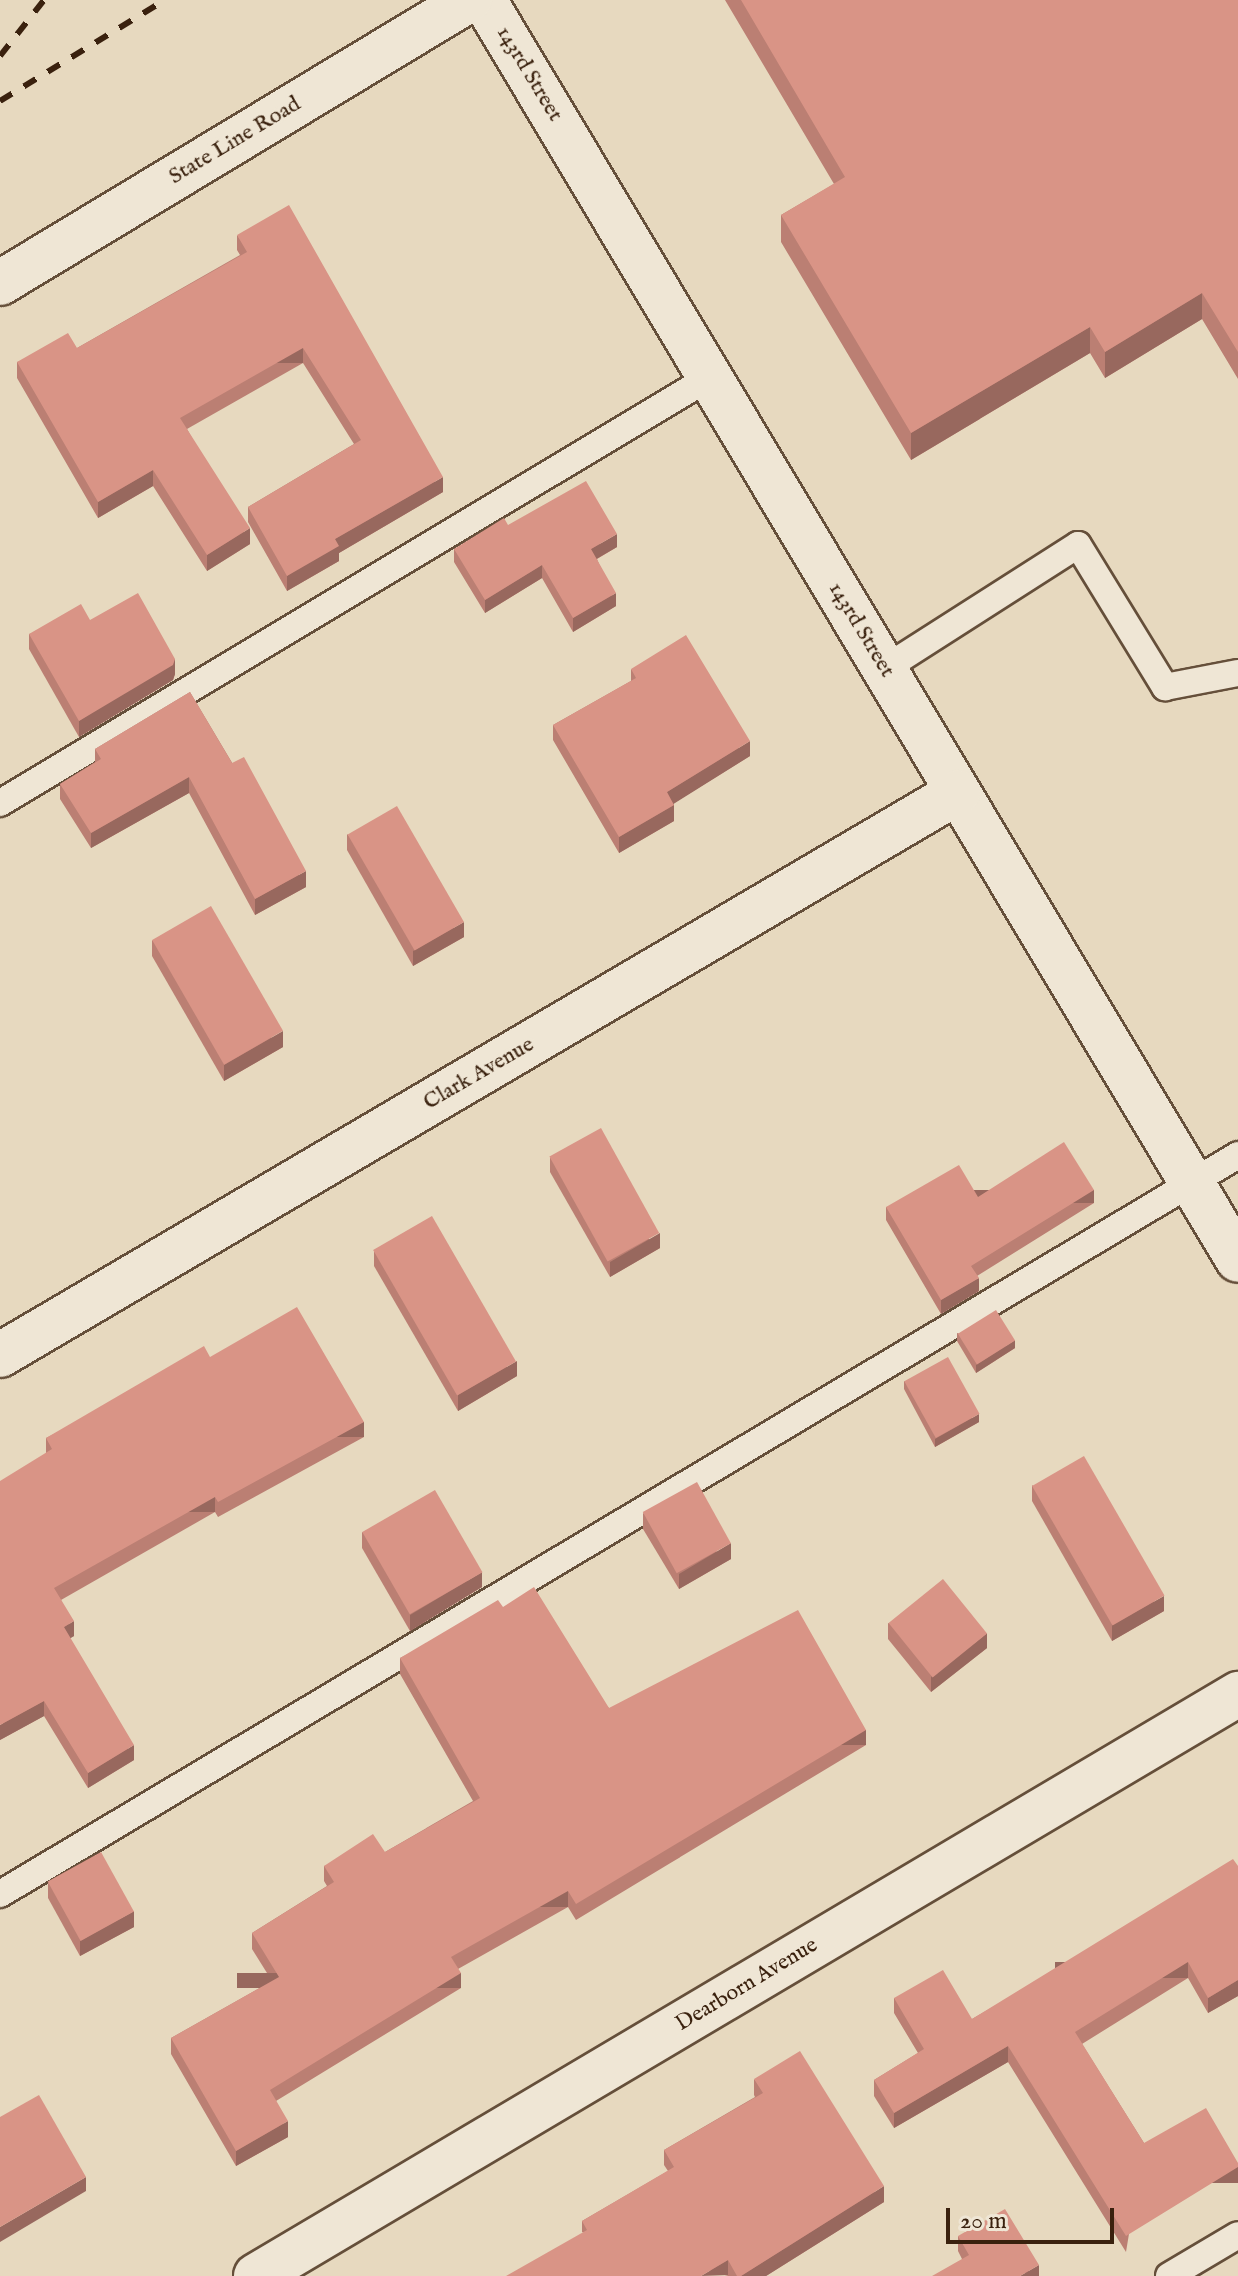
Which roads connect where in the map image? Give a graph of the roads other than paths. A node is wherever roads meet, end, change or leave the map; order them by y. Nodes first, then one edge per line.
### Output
1 (469, 0) edge
2 (484, 0) edge
3 (0, 283) edge
4 (710, 377) junction
5 (884, 669) junction
6 (1238, 673) edge
7 (958, 792) junction
8 (0, 803) edge
9 (1238, 1155) edge
10 (1192, 1182) junction
11 (1238, 1260) edge
12 (0, 1355) edge
13 (1238, 1694) edge
14 (0, 1894) edge
15 (1238, 2235) edge
16 (256, 2276) edge
17 (1169, 2276) edge

1 - 3 street, State Line Road
2 - 4 street, 143rd Street
4 - 5 street, 143rd Street
4 - 8 lane
5 - 6 lane
5 - 7 street, 143rd Street
7 - 10 street, 143rd Street
7 - 12 street, Clark Avenue
9 - 10 lane
10 - 11 street, 143rd Street
10 - 14 lane
13 - 16 street, Dearborn Avenue
15 - 17 lane

